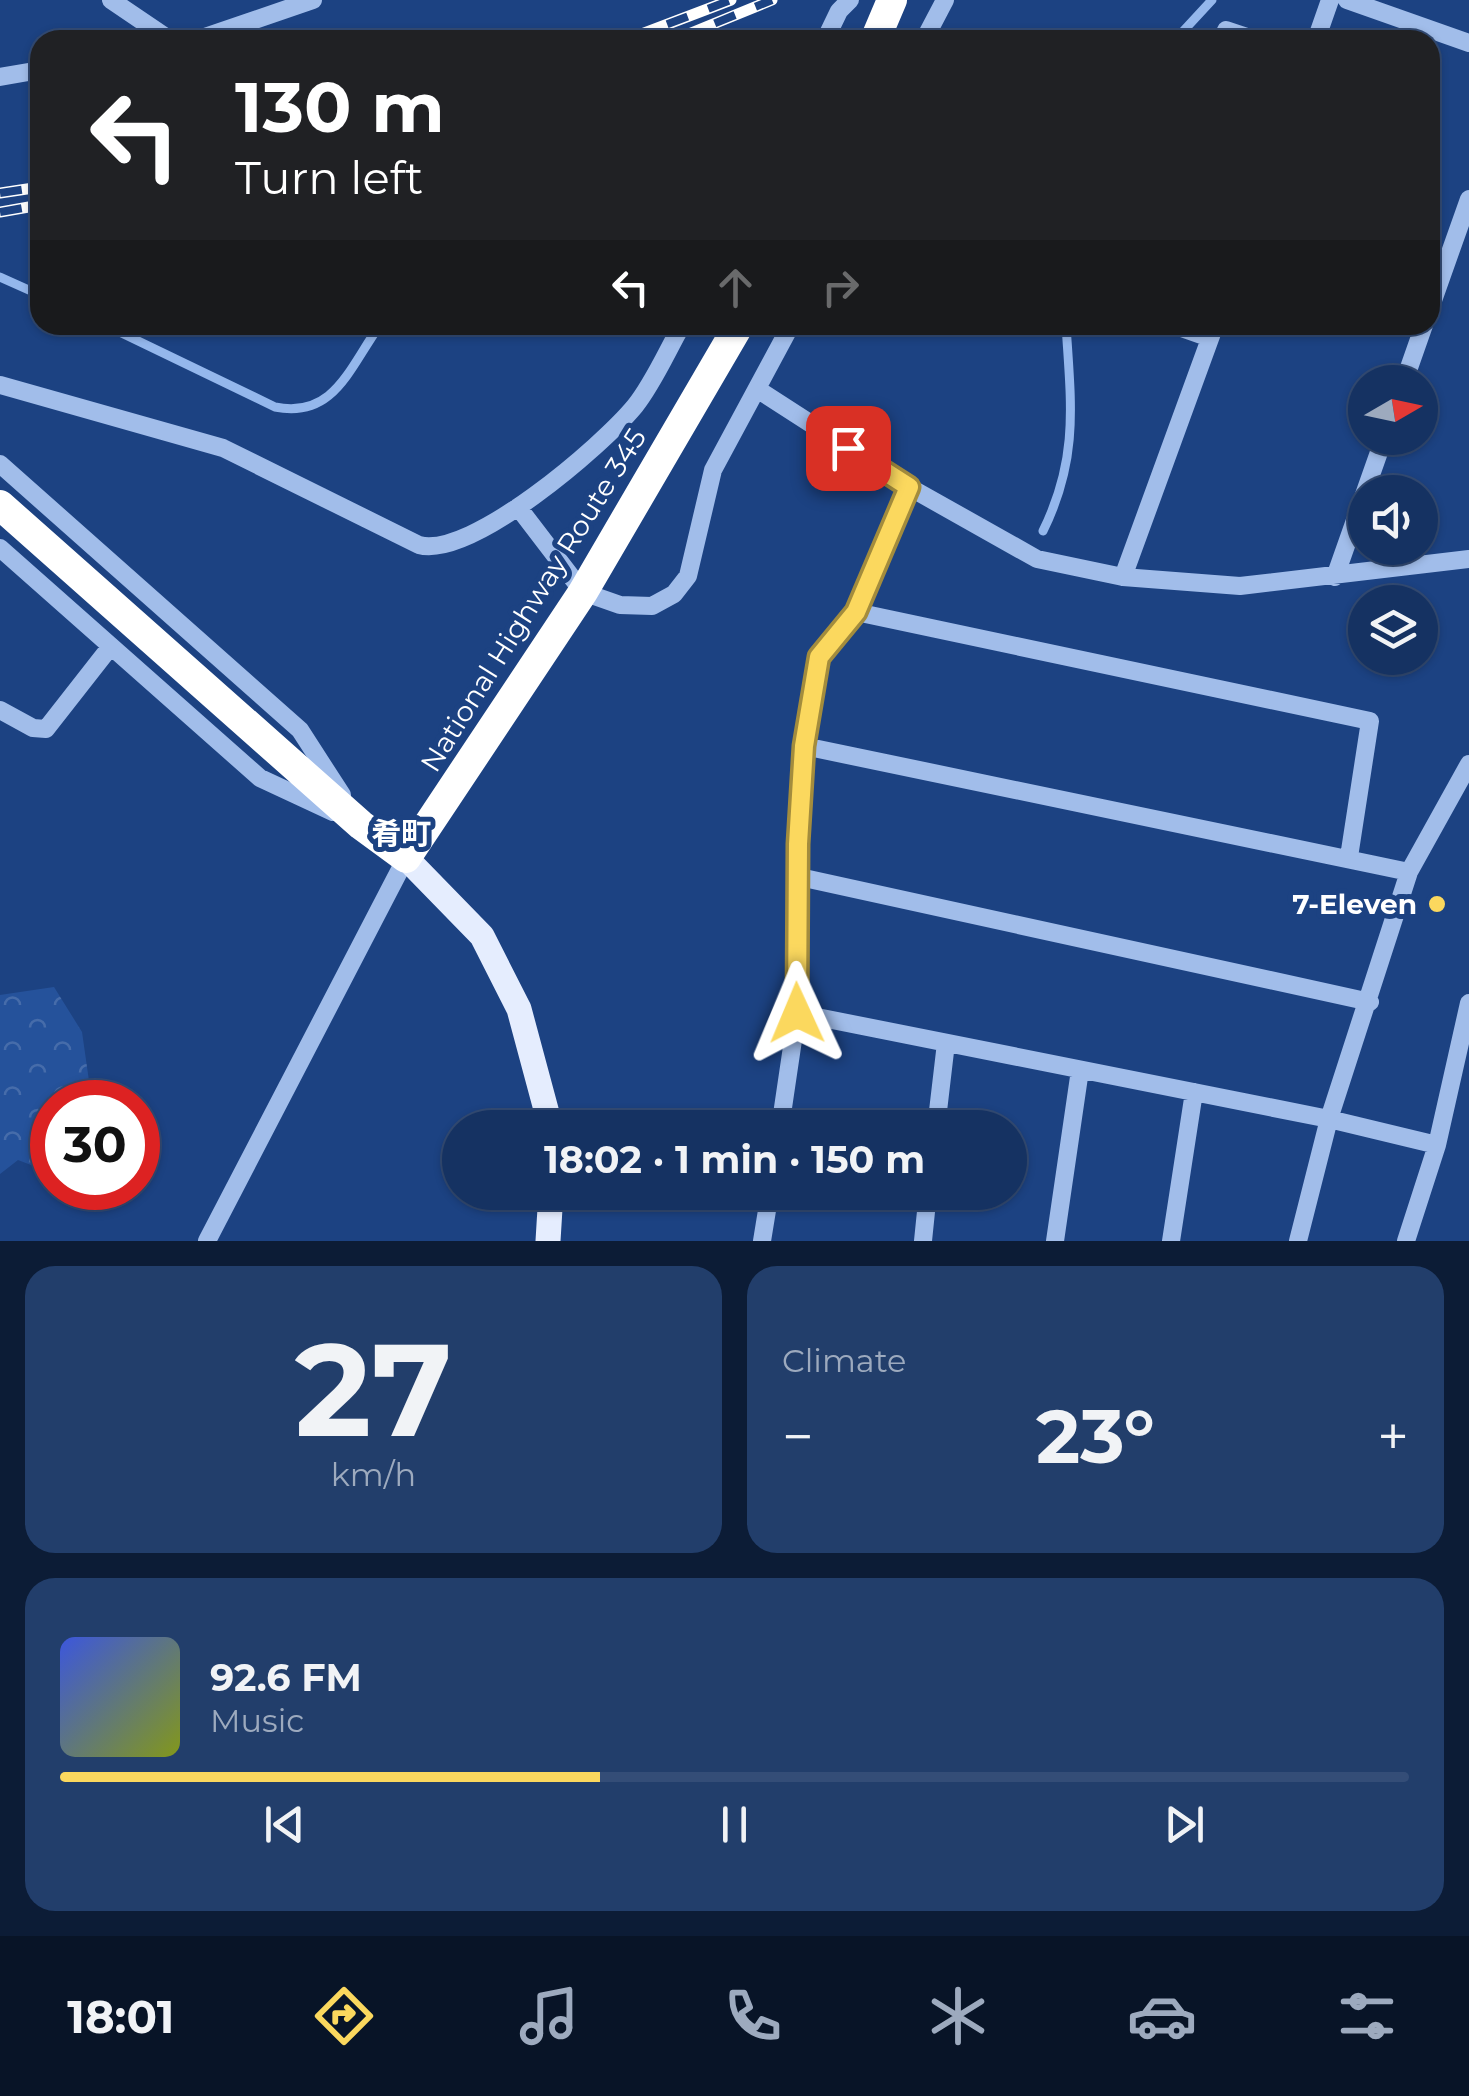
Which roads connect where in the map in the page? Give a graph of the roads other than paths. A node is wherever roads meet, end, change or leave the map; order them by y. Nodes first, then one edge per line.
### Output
1 (112, 0) edge
2 (314, 0) edge
3 (850, 0) edge
4 (892, 0) edge
5 (945, 0) edge
6 (1330, 0) edge
7 (1348, 0) edge
8 (156, 30) edge
9 (226, 30) edge
10 (830, 30) edge
11 (879, 30) edge
12 (929, 30) edge
13 (1320, 30) edge
14 (1434, 30) edge
15 (1440, 32) edge
16 (1469, 42) edge
17 (30, 72) edge
18 (0, 77) edge
19 (1469, 200) edge
20 (1440, 281) edge
21 (676, 335) edge
22 (732, 335) edge
23 (785, 335) edge
24 (1212, 335) edge
25 (1420, 335) edge
26 (1410, 365) edge
27 (0, 385) edge
28 (756, 390) junction
29 (1378, 455) edge
30 (0, 464) edge
31 (909, 487) junction
32 (0, 505) edge
33 (518, 507) junction
34 (0, 548) edge
35 (1469, 559) edge
36 (1335, 576) junction
37 (1123, 577) junction
38 (583, 592) junction
39 (856, 612) junction
40 (111, 646) junction
41 (0, 710) edge
42 (804, 746) junction
43 (1468, 769) edge
44 (361, 825) junction
45 (1349, 857) junction
46 (406, 858) junction
47 (1409, 872) junction
48 (796, 876) junction
49 (1370, 1002) junction
50 (1469, 1002) edge
51 (797, 1013) junction
52 (946, 1043) junction
53 (1080, 1070) junction
54 (1194, 1092) junction
55 (546, 1110) edge
56 (783, 1110) edge
57 (938, 1110) edge
58 (1329, 1119) junction
59 (1438, 1145) junction
60 (549, 1210) edge
61 (767, 1210) edge
62 (926, 1210) edge
63 (207, 1241) edge
64 (548, 1241) edge
65 (762, 1241) edge
66 (923, 1241) edge
67 (1055, 1241) edge
68 (1171, 1241) edge
69 (1298, 1241) edge
70 (1406, 1241) edge

1 - 8 street
2 - 9 street
3 - 10 street
4 - 11 highway
5 - 12 street
6 - 13 street
7 - 14 street
15 - 16 street
17 - 18 street
19 - 20 street
21 - 33 street
22 - 38 highway, National Highway Route 345
23 - 28 street
24 - 37 street
25 - 26 street
27 - 33 street
28 - 31 street
28 - 38 street
29 - 36 street
30 - 44 street
31 - 37 street
31 - 39 street
32 - 44 highway
33 - 38 street
34 - 40 street
35 - 36 street
36 - 37 street
38 - 46 highway, National Highway Route 345
39 - 42 street
39 - 45 street
40 - 41 street
40 - 44 street
42 - 45 street
42 - 48 street
43 - 47 street
44 - 46 highway
45 - 47 street
46 - 55 main road
46 - 63 street
47 - 49 street
48 - 49 street
48 - 51 street
49 - 58 street
50 - 59 street
51 - 52 street
51 - 56 street
52 - 53 street
52 - 57 street
53 - 54 street
53 - 67 street
54 - 58 street
54 - 68 street
58 - 59 street
58 - 69 street
59 - 70 street
60 - 64 main road
61 - 65 street
62 - 66 street

